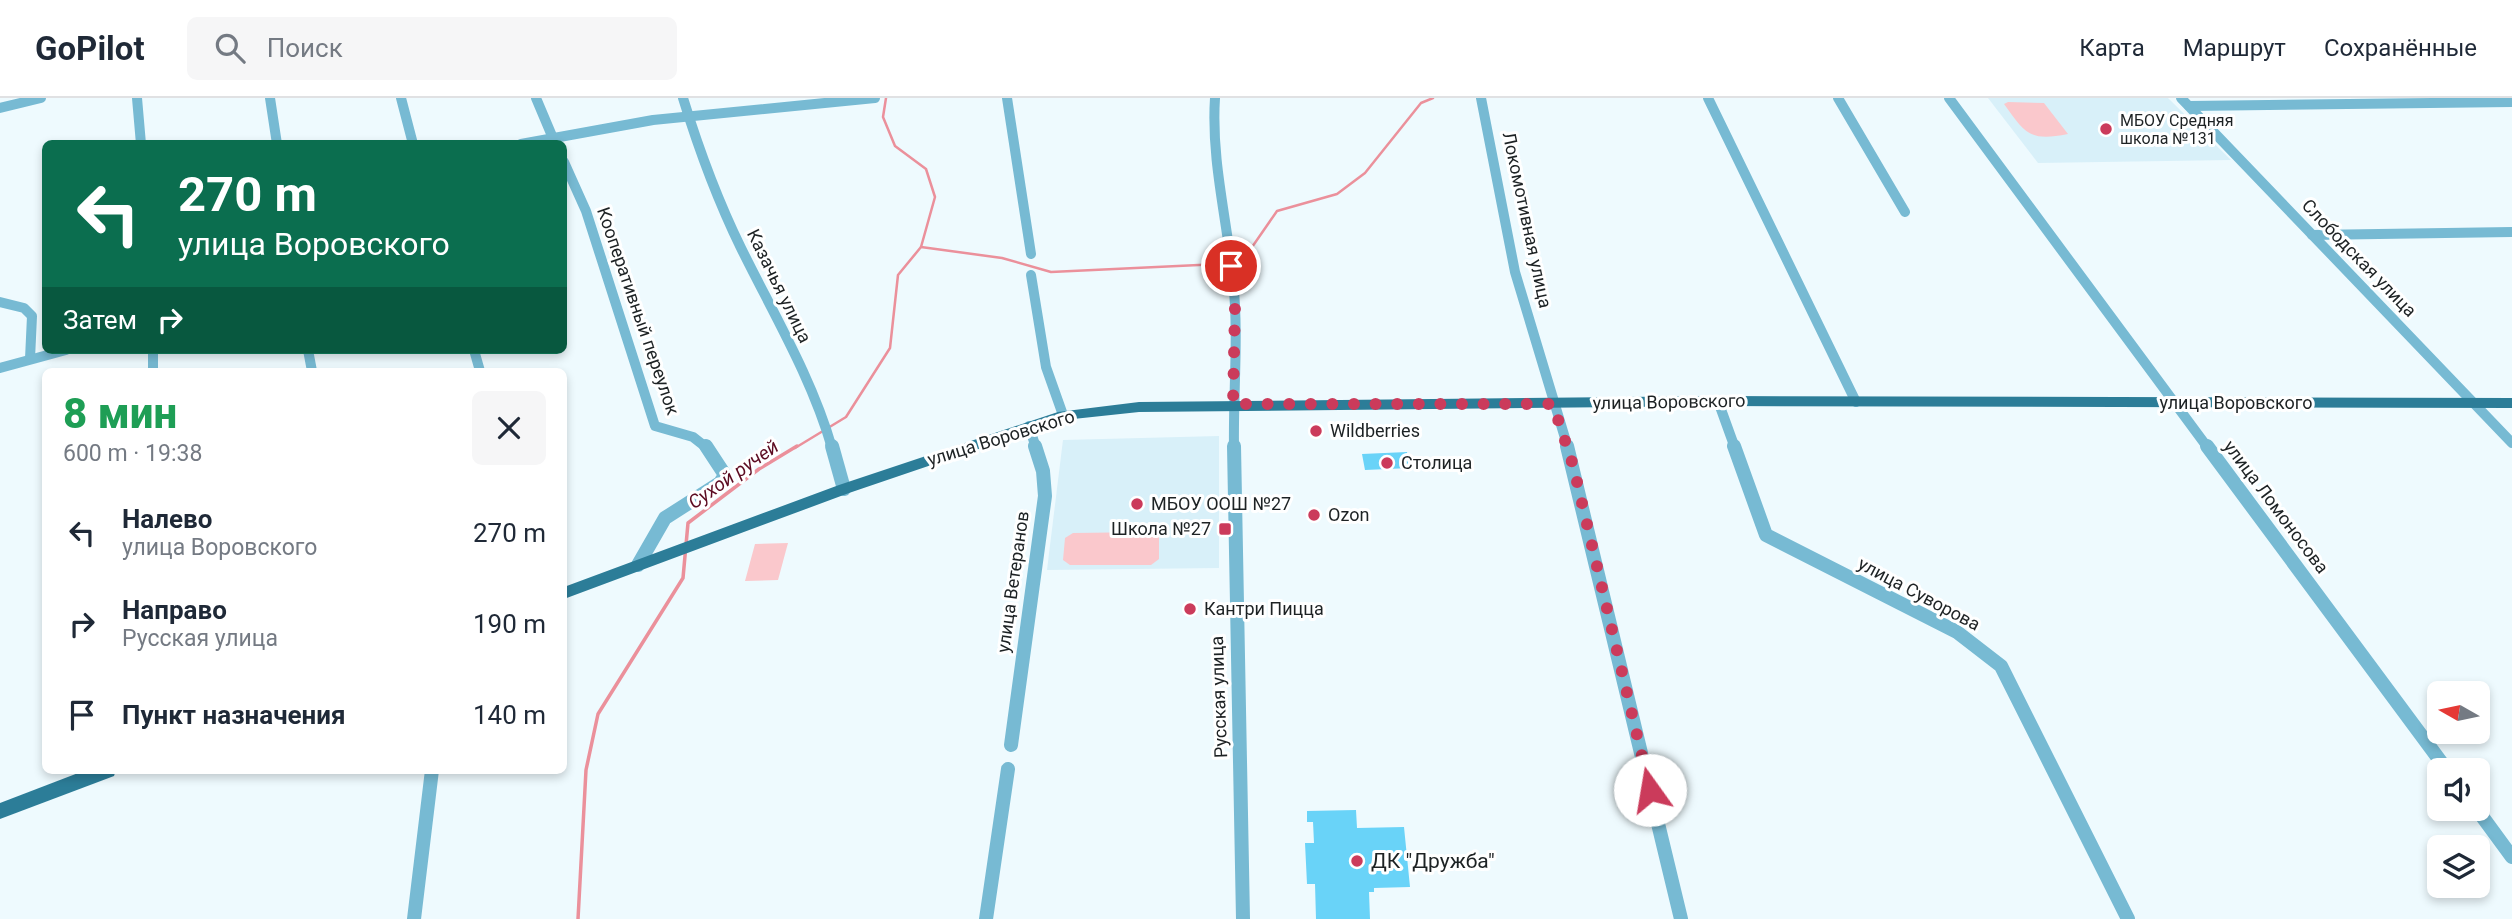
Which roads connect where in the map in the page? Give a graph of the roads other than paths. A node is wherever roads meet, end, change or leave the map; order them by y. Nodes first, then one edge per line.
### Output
1 (41, 98) edge
2 (137, 98) edge
3 (270, 98) edge
4 (401, 98) edge
5 (536, 98) edge
6 (682, 98) edge
7 (874, 98) edge
8 (1007, 98) edge
9 (1214, 98) edge
10 (1481, 98) edge
11 (1708, 98) edge
12 (1838, 98) edge
13 (1949, 98) edge
14 (2180, 98) edge
15 (2512, 102) edge
16 (2189, 106) junction
17 (0, 108) edge
18 (687, 116) junction
19 (141, 140) edge
20 (276, 140) edge
21 (411, 140) edge
22 (553, 140) edge
23 (567, 170) edge
24 (1905, 212) dead end
25 (2512, 232) edge
26 (2312, 235) junction
27 (1031, 254) dead end
28 (1031, 275) dead end
29 (0, 302) edge
30 (50, 354) edge
31 (30, 359) junction
32 (0, 368) edge
33 (1718, 401) junction
34 (2474, 401) junction
35 (1856, 402) junction
36 (2174, 403) junction
37 (2512, 403) edge
38 (1233, 404) junction
39 (1553, 404) junction
40 (1063, 415) junction
41 (1029, 426) junction
42 (2512, 443) edge
43 (844, 489) junction
44 (638, 565) junction
45 (567, 592) edge
46 (1011, 745) dead end
47 (2438, 758) edge
48 (1008, 769) dead end
49 (97, 774) edge
50 (432, 774) edge
51 (0, 811) edge
52 (2486, 821) edge
53 (2512, 857) edge
54 (414, 919) edge
55 (986, 919) edge
56 (1243, 919) edge
57 (1681, 919) edge
58 (2128, 919) edge

1 - 17 street
2 - 19 street
3 - 20 street
4 - 21 street
5 - 22 street
6 - 18 street, Казачья улица
7 - 18 street
8 - 27 street
9 - 38 street, Русская улица
10 - 39 street, Локомотивная улица
11 - 35 street
12 - 24 street
13 - 36 street, улица Ломоносова
14 - 16 street, Слободская улица
15 - 16 street
16 - 26 street, Слободская улица
18 - 22 street
18 - 43 street, Казачья улица
23 - 44 street, Кооперативный переулок
25 - 26 street
26 - 34 street, Слободская улица
28 - 40 street
29 - 31 street
30 - 31 street
31 - 32 street
33 - 35 main road, улица Воровского
33 - 39 main road, улица Воровского
33 - 58 street, улица Суворова
34 - 36 main road, улица Воровского
34 - 37 main road, улица Воровского
34 - 42 street, Слободская улица
35 - 36 main road, улица Воровского
36 - 47 street, улица Ломоносова
38 - 39 main road, улица Воровского
38 - 40 main road, улица Воровского
38 - 56 street, Русская улица
39 - 57 street, Локомотивная улица
40 - 41 main road, улица Воровского
41 - 43 main road, улица Воровского
41 - 46 street, улица Ветеранов
43 - 44 main road, улица Воровского
44 - 45 main road, улица Воровского
48 - 55 street
49 - 51 main road
50 - 54 street
52 - 53 street

